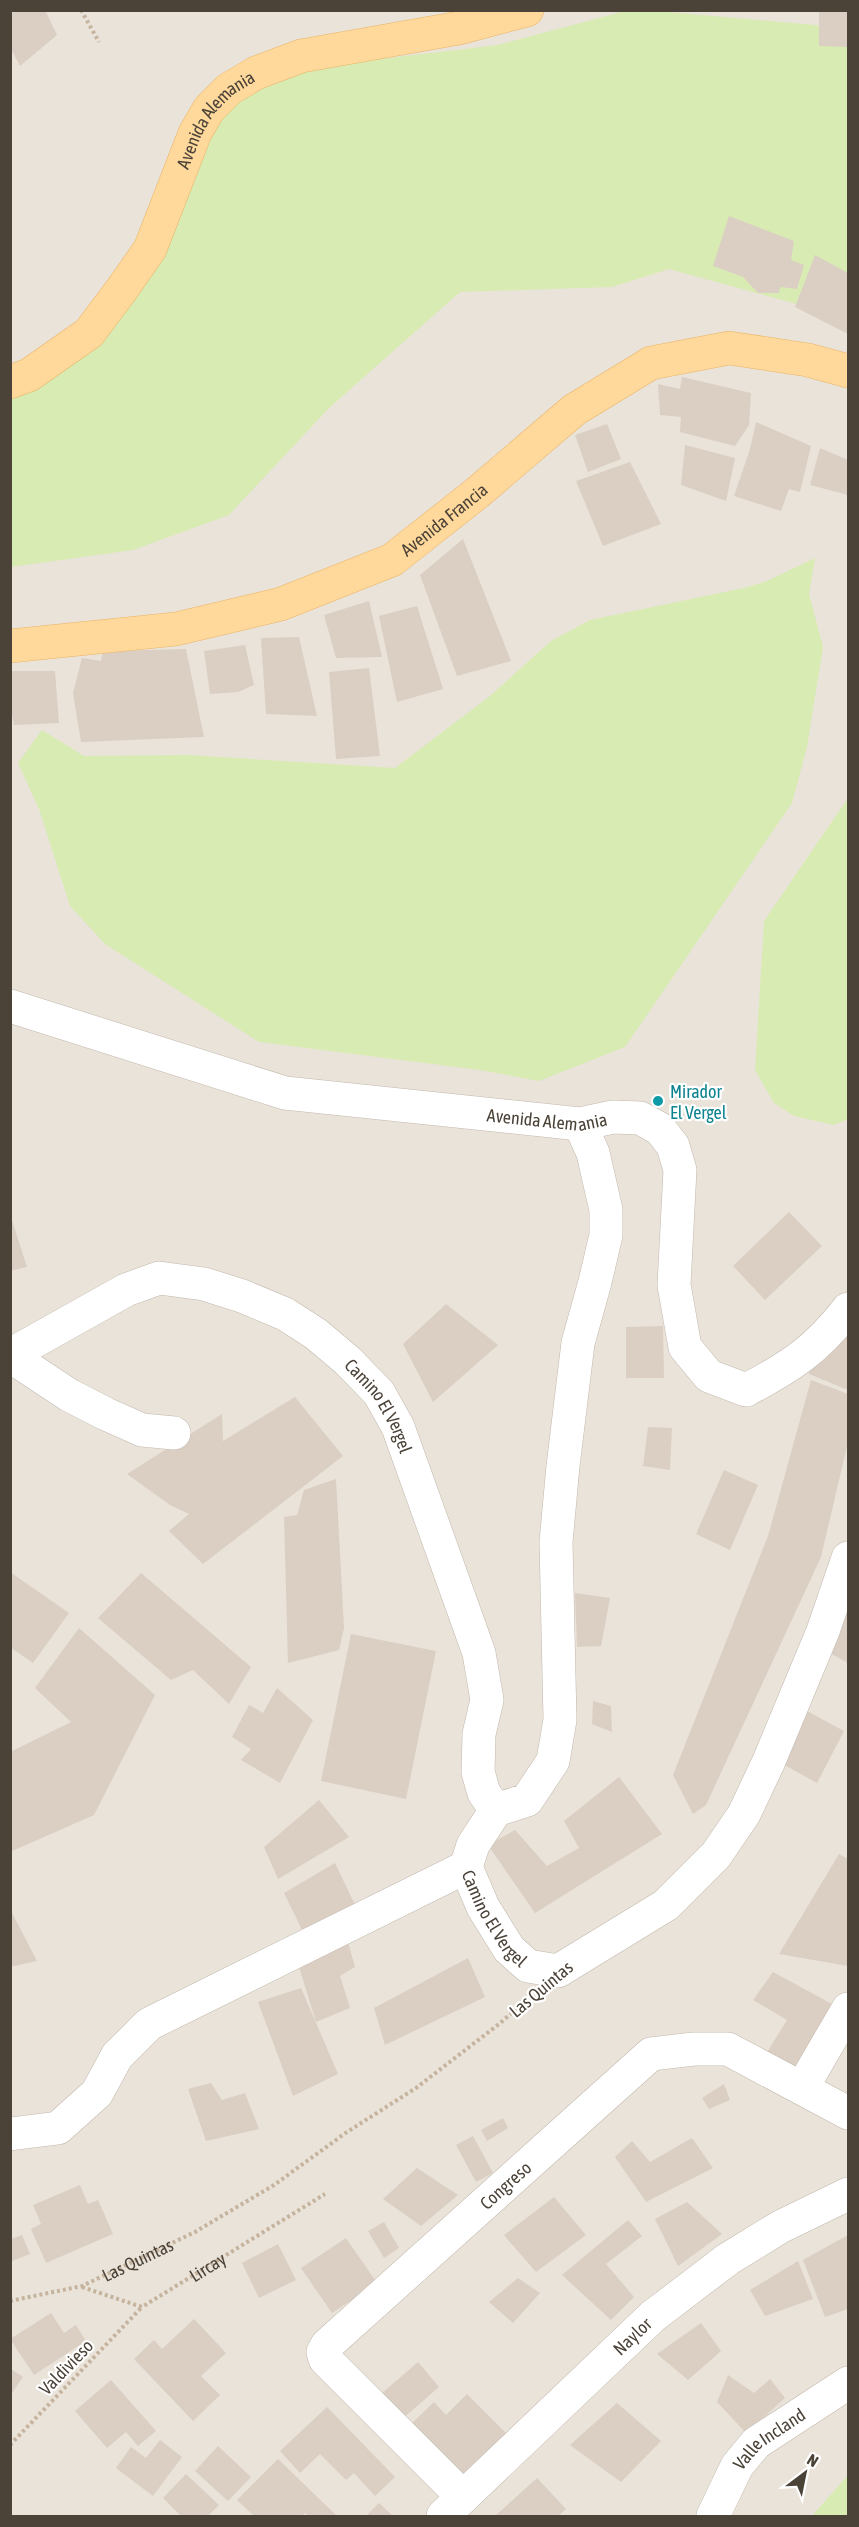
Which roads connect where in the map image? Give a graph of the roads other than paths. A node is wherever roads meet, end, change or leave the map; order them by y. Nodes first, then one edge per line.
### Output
1 (527, 10) edge
2 (849, 371) edge
3 (10, 382) edge
4 (10, 646) edge
5 (10, 1006) edge
6 (580, 1124) junction
7 (849, 1309) edge
8 (10, 1355) edge
9 (174, 1432) dead end
10 (849, 1558) edge
11 (496, 1810) junction
12 (466, 1867) junction
13 (558, 1971) joint
14 (849, 2009) edge
15 (802, 2088) junction
16 (849, 2113) edge
17 (10, 2134) edge
18 (849, 2194) edge
19 (849, 2383) edge
20 (453, 2507) edge
21 (713, 2517) edge

1 - 3 main road, Avenida Alemania
2 - 4 main road, Avenida Francia
5 - 6 street, Avenida Alemania
6 - 7 street, Avenida Alemania
6 - 11 street
8 - 9 street
8 - 11 street, Camino El Vergel
10 - 13 street, Las Quintas
11 - 12 street, Camino El Vergel
12 - 13 street, Camino El Vergel
12 - 17 street
14 - 15 street
15 - 16 street, Congreso
15 - 20 street, Congreso
18 - 20 street, Naylor
19 - 21 street, Valle Incland

